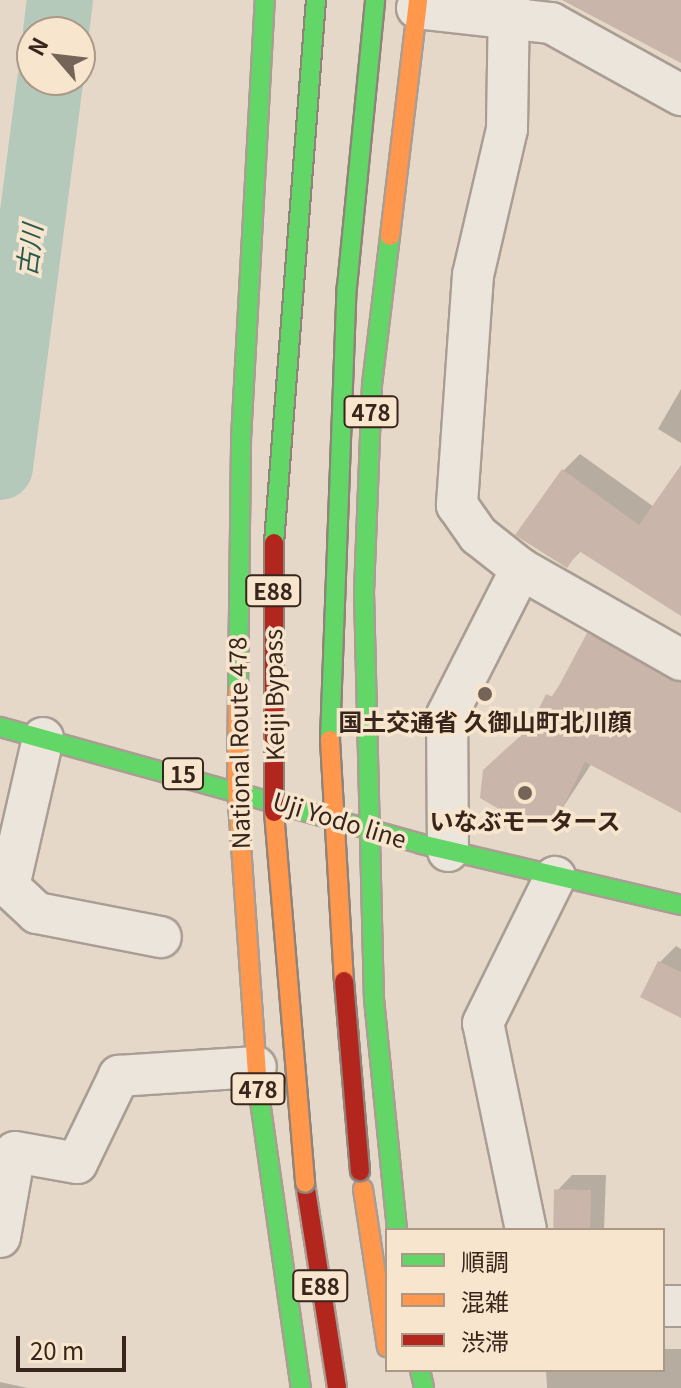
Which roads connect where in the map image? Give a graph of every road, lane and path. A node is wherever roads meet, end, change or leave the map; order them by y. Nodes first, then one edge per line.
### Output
1 (265, 0) edge
2 (279, 0) edge
3 (316, 0) edge
4 (375, 0) edge
5 (417, 4) edge
6 (508, 11) edge
7 (681, 95) edge
8 (260, 142) junction
9 (521, 569) junction
10 (681, 660) edge
11 (0, 727) edge
12 (43, 738) junction
13 (237, 788) junction
14 (365, 827) junction
15 (448, 851) junction
16 (555, 877) junction
17 (681, 905) edge
18 (161, 937) dead end
19 (256, 1067) junction
20 (397, 1228) edge
21 (526, 1228) edge
22 (0, 1237) edge
23 (385, 1334) edge
24 (301, 1388) edge
25 (337, 1388) edge

1 - 8 main road, National Route 478 / 478
2 - 8 main road
3 - 25 main road, Keiji Bypass / E88, bridge
4 - 23 main road, E88, bridge
5 - 6 street
5 - 14 main road, 478
6 - 7 street
6 - 9 street
8 - 13 main road, National Route 478 / 478
9 - 10 street
9 - 15 street
11 - 12 main road, Uji Yodo line / 15
12 - 13 main road, Uji Yodo line / 15
12 - 18 street
13 - 14 main road, Uji Yodo line / 15
13 - 19 main road, National Route 478 / 478
14 - 15 main road, Uji Yodo line / 15
14 - 20 main road, 478
15 - 16 main road, Uji Yodo line / 15
16 - 17 main road, Uji Yodo line / 15
16 - 21 street
19 - 22 street
19 - 24 main road, National Route 478 / 478

